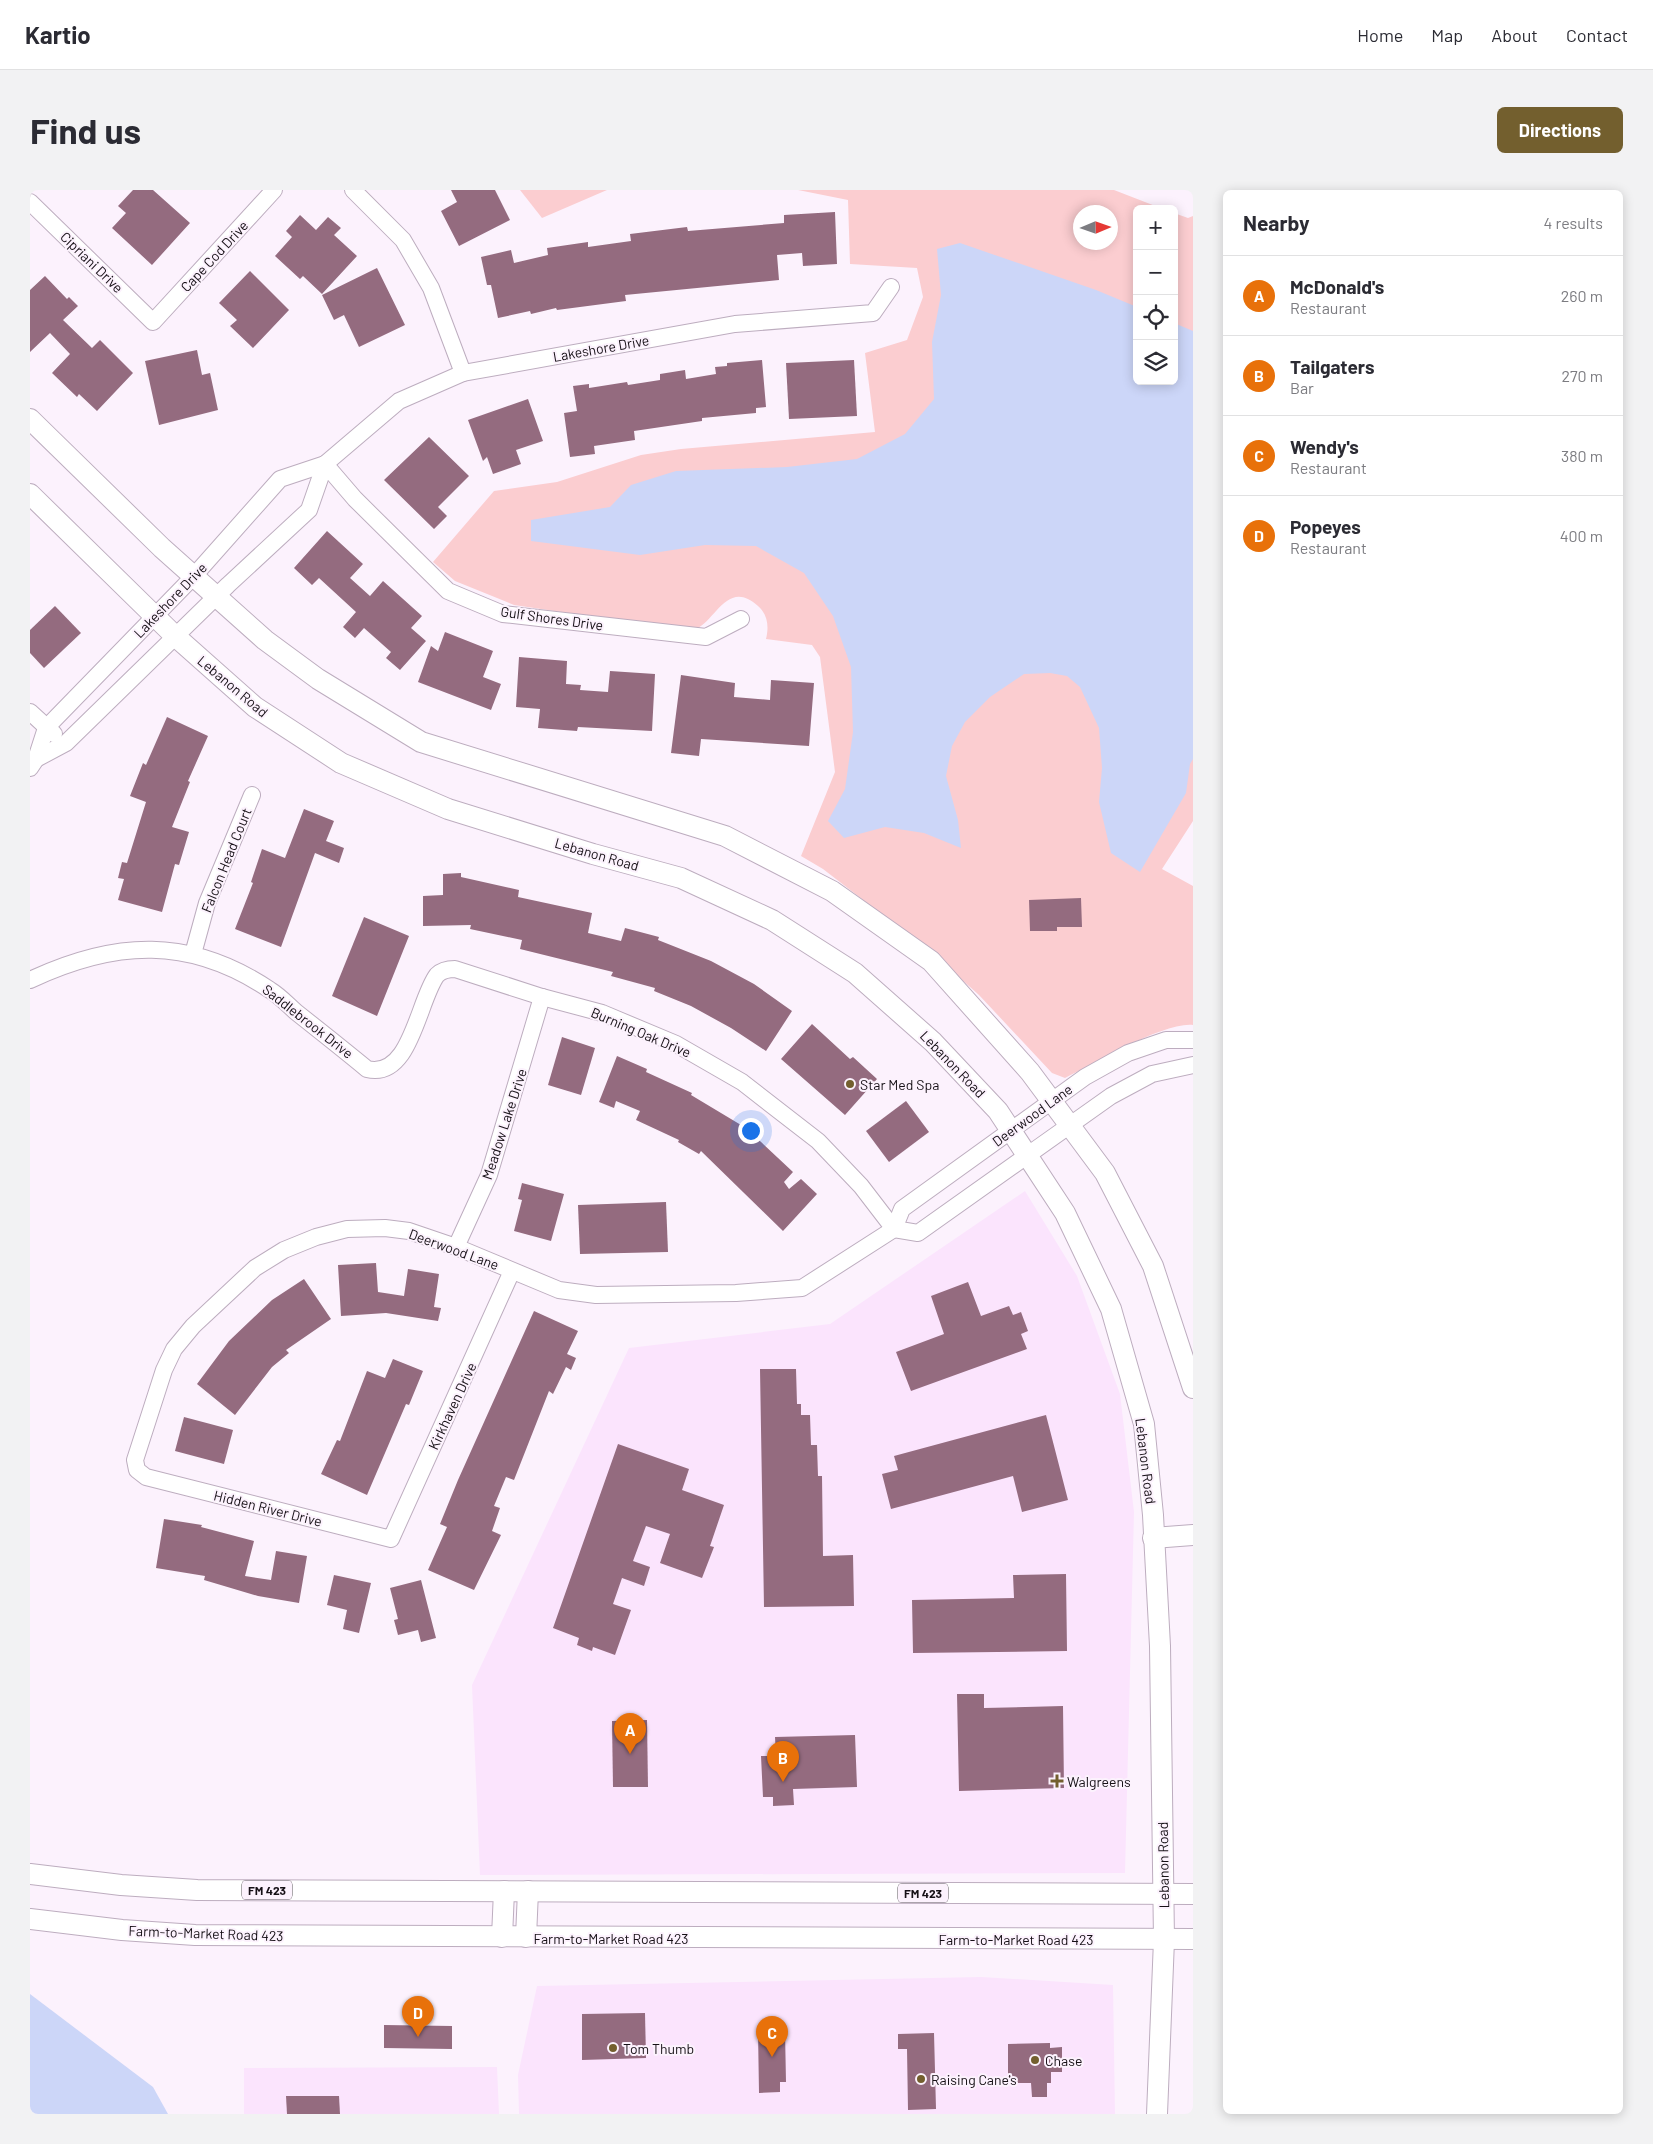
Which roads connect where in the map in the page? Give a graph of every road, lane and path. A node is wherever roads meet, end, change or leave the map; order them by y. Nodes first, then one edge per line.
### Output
1 (274, 190) edge
2 (353, 190) edge
3 (30, 202) edge
4 (891, 287) dead end
5 (153, 322) joint
6 (463, 373) junction
7 (30, 419) edge
8 (325, 464) junction
9 (30, 494) edge
10 (193, 577) junction
11 (216, 597) junction
12 (154, 616) junction
13 (741, 619) dead end
14 (175, 636) junction
15 (30, 712) edge
16 (46, 728) junction
17 (66, 743) junction
18 (33, 763) edge
19 (252, 795) dead end
20 (193, 954) junction
21 (446, 969) joint
22 (31, 977) edge
23 (542, 997) junction
24 (1193, 1040) edge
25 (1193, 1065) edge
26 (1052, 1101) junction
27 (1070, 1126) junction
28 (1011, 1130) junction
29 (1028, 1157) junction
30 (894, 1230) junction
31 (456, 1247) junction
32 (512, 1271) junction
33 (1193, 1388) edge
34 (146, 1477) joint
35 (1193, 1535) edge
36 (1154, 1538) junction
37 (391, 1539) joint
38 (30, 1874) edge
39 (504, 1891) junction
40 (528, 1891) junction
41 (1164, 1894) junction
42 (1193, 1894) edge
43 (30, 1920) edge
44 (502, 1937) junction
45 (526, 1937) junction
46 (1193, 1939) edge
47 (1164, 1940) junction
48 (1157, 2114) edge

1 - 5 street, Cape Cod Drive
2 - 6 street
3 - 5 street, Cipriani Drive
4 - 6 street, Lakeshore Drive
6 - 8 street, Lakeshore Drive
7 - 10 main road
8 - 10 street, Lakeshore Drive
8 - 11 street, Lakeshore Drive
8 - 13 street, Gulf Shores Drive
9 - 12 main road, Lebanon Road
10 - 11 main road
10 - 12 street, Lakeshore Drive
11 - 14 street, Lakeshore Drive
11 - 26 main road
12 - 14 main road, Lebanon Road
12 - 16 street, Lakeshore Drive
14 - 17 street, Lakeshore Drive
14 - 28 main road, Lebanon Road
15 - 16 street
16 - 17 street
16 - 18 street, Lakeshore Drive
17 - 18 street, Lakeshore Drive
19 - 20 street, Falcon Head Court
20 - 21 street, Saddlebrook Drive
20 - 22 street, Saddlebrook Drive
21 - 23 street, Burning Oak Drive
23 - 30 street, Burning Oak Drive
23 - 31 street, Meadow Lake Drive
24 - 26 street, Deerwood Lane
25 - 27 street
26 - 27 main road
26 - 28 street, Deerwood Lane
27 - 29 street
27 - 33 main road
28 - 29 main road, Lebanon Road
28 - 30 street, Deerwood Lane
29 - 30 street
29 - 36 main road, Lebanon Road
30 - 32 street, Deerwood Lane
31 - 32 street, Deerwood Lane
31 - 34 street, Deerwood Lane
32 - 37 street, Kirkhaven Drive
34 - 37 street, Hidden River Drive
35 - 36 main road
36 - 41 main road, Lebanon Road
38 - 39 main road, FM 423
39 - 40 main road, FM 423
39 - 44 main road
40 - 41 main road, FM 423
40 - 45 main road
41 - 42 main road, FM 423
41 - 47 main road, Lebanon Road
43 - 44 main road, Farm-to-Market Road 423
44 - 45 main road, Farm-to-Market Road 423
45 - 47 main road, Farm-to-Market Road 423
46 - 47 main road, Farm-to-Market Road 423
47 - 48 main road, Lebanon Road

